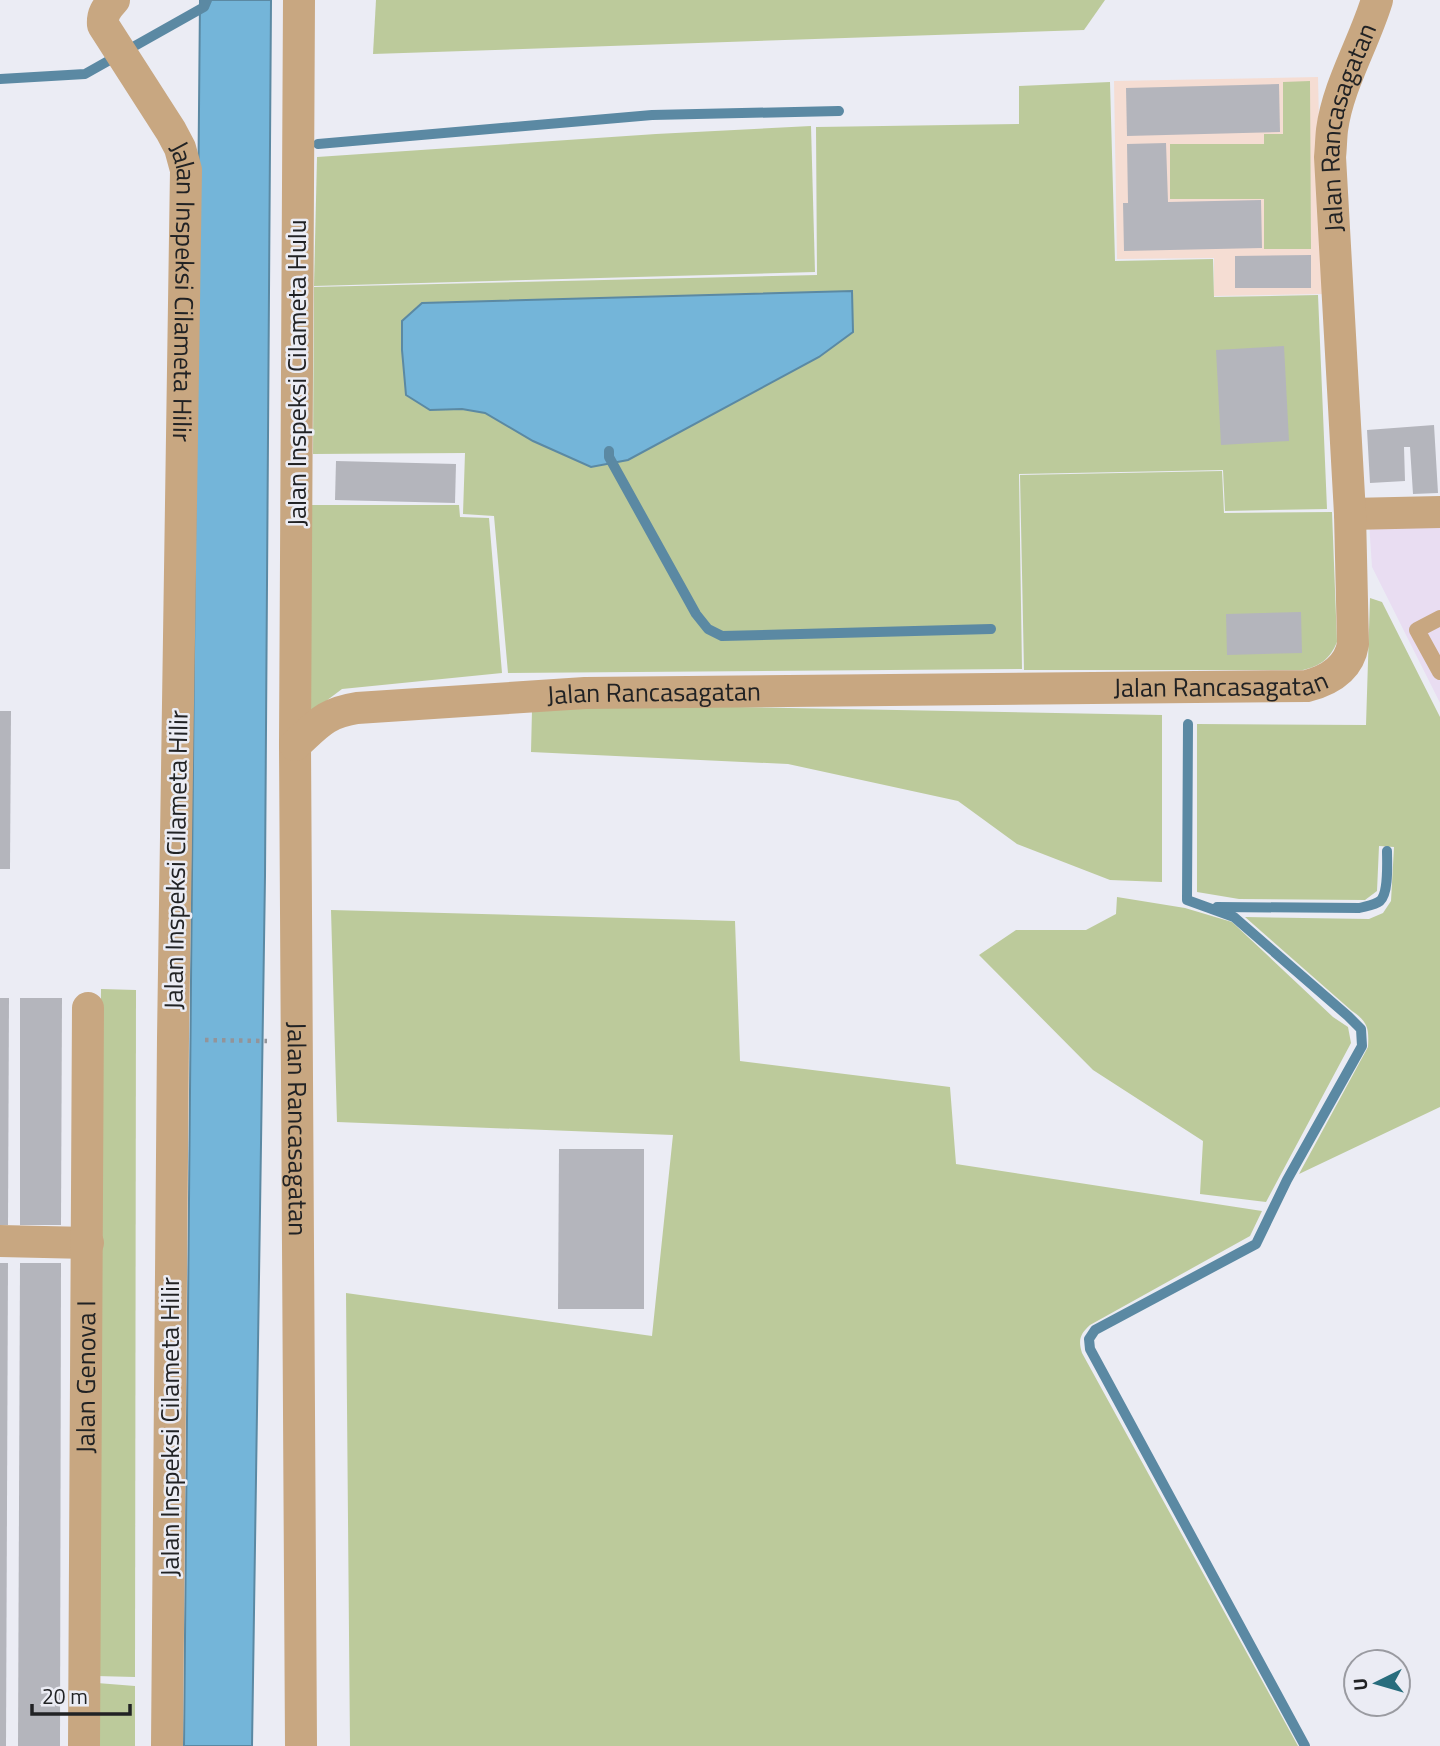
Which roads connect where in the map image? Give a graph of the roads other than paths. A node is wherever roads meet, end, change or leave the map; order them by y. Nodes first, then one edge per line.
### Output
1 (299, 0) edge
2 (1377, 0) edge
3 (108, 12) edge
4 (1440, 512) edge
5 (1350, 514) junction
6 (1440, 618) edge
7 (1440, 672) edge
8 (295, 745) junction
9 (88, 1008) dead end
10 (0, 1241) edge
11 (88, 1243) junction
12 (84, 1746) edge
13 (167, 1746) edge
14 (301, 1746) edge

1 - 8 street, Jalan Inspeksi Cilameta Hulu
2 - 5 street, Jalan Rancasagatan
3 - 13 street, Jalan Inspeksi Cilameta Hilir
4 - 5 street
5 - 8 street, Jalan Rancasagatan
6 - 7 lane
8 - 14 street, Jalan Rancasagatan
9 - 11 street, Jalan Genova I
10 - 11 street
11 - 12 street, Jalan Genova I

